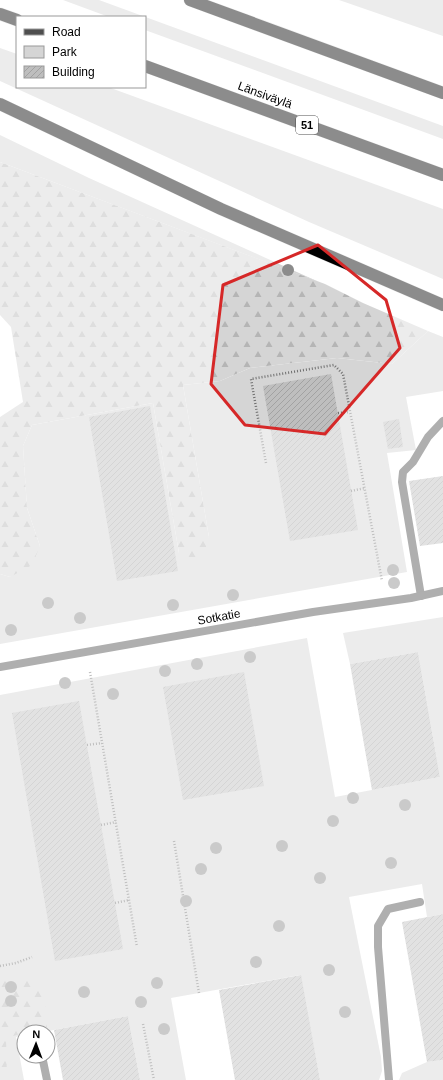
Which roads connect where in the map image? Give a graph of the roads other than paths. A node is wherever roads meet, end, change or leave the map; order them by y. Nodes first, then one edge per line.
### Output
1 (190, 0) edge
2 (0, 14) edge
3 (16, 20) edge
4 (146, 66) edge
5 (443, 93) edge
6 (0, 104) edge
7 (443, 175) edge
8 (443, 305) edge
9 (443, 421) edge
10 (443, 592) edge
11 (421, 596) junction
12 (0, 667) edge
13 (420, 902) dead end
14 (44, 1064) edge
15 (47, 1080) edge
16 (389, 1080) edge

1 - 5 highway
2 - 3 highway
4 - 7 highway, Länsiväylä / 51
6 - 8 highway
9 - 11 street
10 - 11 street, Sotkatie
11 - 12 street, Sotkatie
13 - 16 street
14 - 15 street

